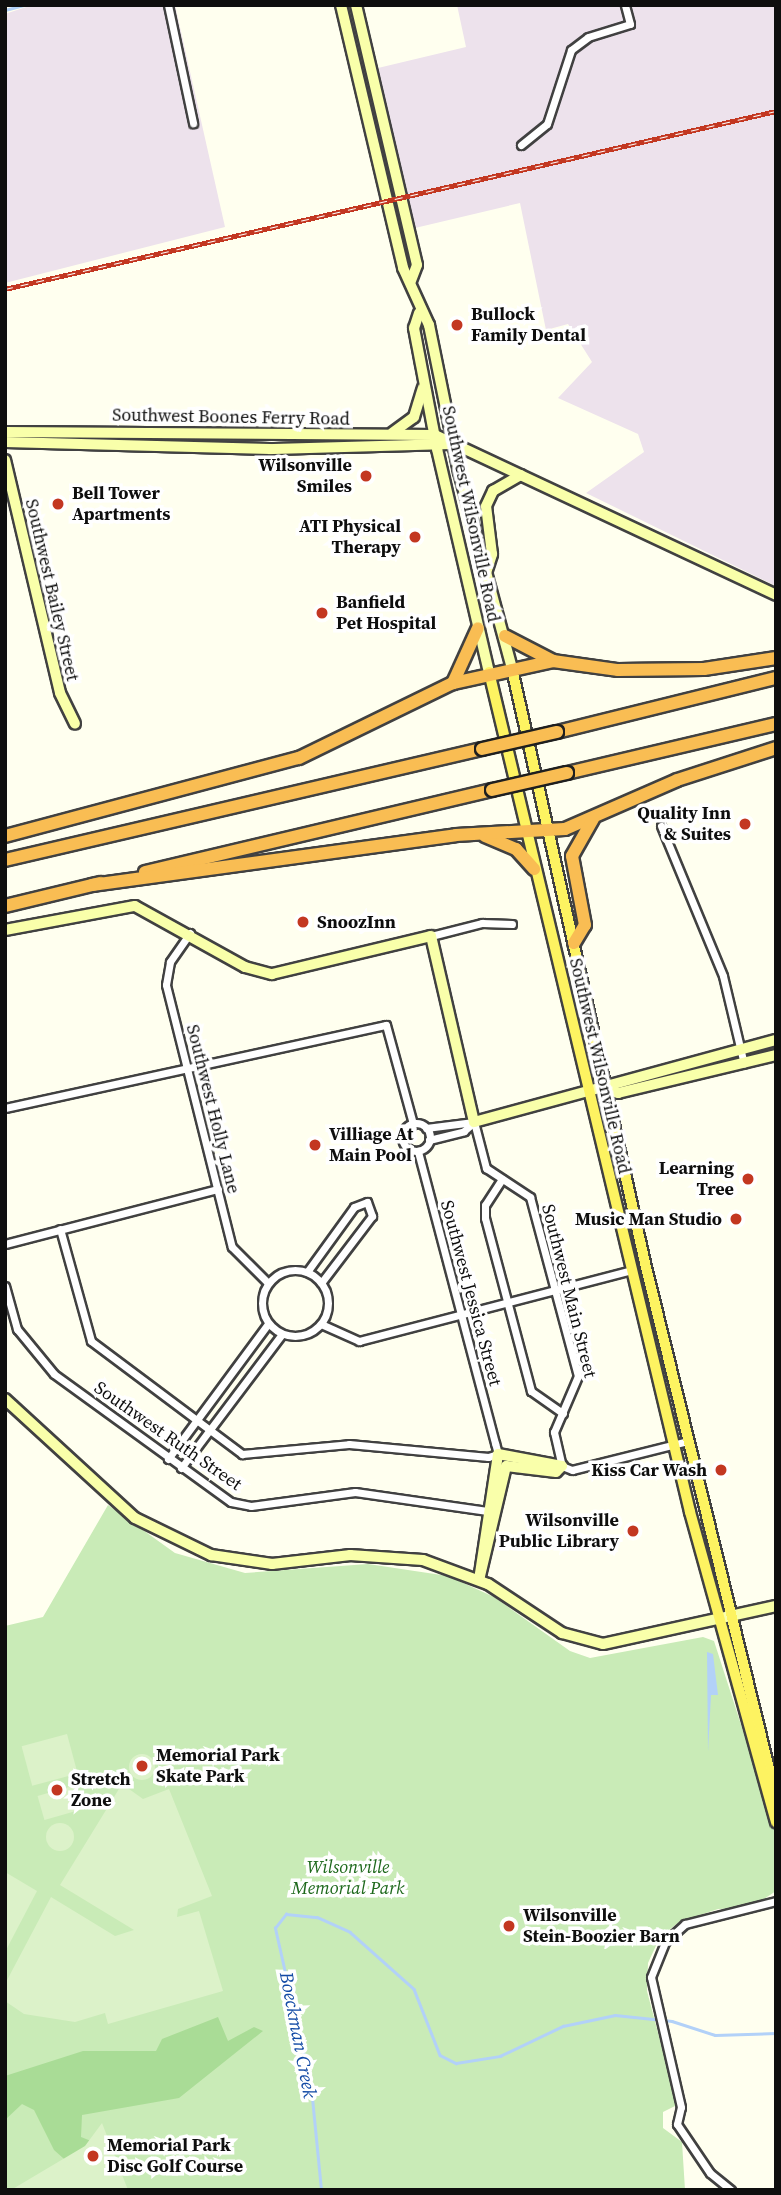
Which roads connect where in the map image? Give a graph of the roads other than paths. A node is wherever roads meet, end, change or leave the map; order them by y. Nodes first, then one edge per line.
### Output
1 (168, 5) edge
2 (341, 5) edge
3 (356, 5) edge
4 (625, 5) edge
5 (193, 123) dead end
6 (521, 145) dead end
7 (411, 281) junction
8 (419, 314) junction
9 (425, 380) junction
10 (5, 432) edge
11 (389, 434) junction
12 (435, 435) junction
13 (5, 442) edge
14 (455, 443) junction
15 (437, 449) junction
16 (5, 460) edge
17 (521, 475) junction
18 (486, 574) junction
19 (776, 595) edge
20 (478, 628) junction
21 (505, 636) junction
22 (776, 657) edge
23 (553, 661) junction
24 (512, 669) junction
25 (489, 672) junction
26 (776, 678) edge
27 (453, 683) junction
28 (75, 724) dead end
29 (776, 724) edge
30 (776, 748) edge
31 (595, 816) junction
32 (661, 825) dead end
33 (550, 829) junction
34 (524, 830) junction
35 (479, 833) junction
36 (5, 836) edge
37 (5, 860) edge
38 (534, 869) junction
39 (92, 885) junction
40 (5, 906) edge
41 (512, 924) dead end
42 (5, 930) edge
43 (190, 933) junction
44 (431, 936) junction
45 (574, 943) junction
46 (776, 1040) edge
47 (741, 1051) junction
48 (776, 1055) edge
49 (744, 1064) junction
50 (186, 1069) junction
51 (606, 1088) junction
52 (588, 1093) junction
53 (5, 1108) edge
54 (474, 1122) junction
55 (413, 1124) junction
56 (426, 1128) junction
57 (429, 1140) junction
58 (418, 1151) junction
59 (502, 1179) junction
60 (218, 1189) junction
61 (60, 1229) junction
62 (5, 1244) edge
63 (631, 1270) junction
64 (307, 1272) junction
65 (268, 1283) junction
66 (321, 1283) junction
67 (5, 1286) edge
68 (555, 1291) junction
69 (508, 1303) junction
70 (461, 1315) junction
71 (268, 1324) junction
72 (321, 1324) junction
73 (282, 1334) junction
74 (5, 1399) edge
75 (563, 1413) junction
76 (196, 1421) junction
77 (209, 1431) junction
78 (688, 1441) junction
79 (675, 1444) junction
80 (169, 1459) junction
81 (499, 1459) junction
82 (562, 1466) junction
83 (181, 1468) junction
84 (494, 1512) junction
85 (479, 1580) junction
86 (776, 1606) edge
87 (725, 1619) junction
88 (776, 1797) edge
89 (776, 1822) edge
90 (776, 1902) edge
91 (731, 2190) edge

1 - 5 street
2 - 7 street, Southwest Wilsonville Road
3 - 7 street, Southwest Wilsonville Road
4 - 6 street
7 - 8 street, Southwest Wilsonville Road
8 - 9 street, Southwest Wilsonville Road
8 - 14 street, Southwest Wilsonville Road
9 - 11 street
9 - 12 street, Southwest Wilsonville Road
10 - 11 street, Southwest Boones Ferry Road
11 - 12 street, Southwest Boones Ferry Road
12 - 14 street, Southwest Boones Ferry Road
12 - 15 street, Southwest Wilsonville Road
13 - 15 street, Southwest Boones Ferry Road
14 - 15 street, Southwest Boones Ferry Road
14 - 17 street, Southwest Boones Ferry Road
14 - 18 street, Southwest Wilsonville Road
15 - 20 street, Southwest Wilsonville Road
16 - 28 street, Southwest Bailey Street
17 - 18 street
17 - 19 street, Southwest Boones Ferry Road
18 - 21 street, Southwest Wilsonville Road
20 - 25 street, Southwest Wilsonville Road
20 - 27 highway
21 - 23 highway
21 - 24 street, Southwest Wilsonville Road
22 - 23 highway
23 - 24 highway
24 - 25 highway
24 - 33 main road, Southwest Wilsonville Road
25 - 27 highway
25 - 34 main road, Southwest Wilsonville Road
26 - 37 highway, bridge
27 - 36 highway
29 - 39 highway, bridge
30 - 31 highway
31 - 33 highway
31 - 45 highway
32 - 47 street
33 - 34 highway
33 - 45 main road, Southwest Wilsonville Road
34 - 35 highway
34 - 38 main road, Southwest Wilsonville Road
35 - 38 highway
35 - 39 highway
38 - 52 main road, Southwest Wilsonville Road
39 - 40 highway
41 - 44 street
42 - 43 street
43 - 44 street
43 - 50 street, Southwest Holly Lane
44 - 54 street, Southwest Main Street
45 - 51 main road, Southwest Wilsonville Road
46 - 47 street
47 - 49 street
47 - 51 street
48 - 49 street
49 - 51 street
50 - 53 street
50 - 55 street, Southwest Jessica Street
50 - 60 street, Southwest Holly Lane
51 - 52 street
51 - 78 main road, Southwest Wilsonville Road
52 - 54 street
52 - 63 main road, Southwest Wilsonville Road
54 - 56 street
54 - 57 street
54 - 59 street, Southwest Main Street
55 - 56 street
55 - 58 street, Southwest Jessica Street
56 - 57 street
57 - 58 street
58 - 70 street, Southwest Jessica Street
59 - 68 street, Southwest Main Street
59 - 69 street
60 - 61 street
60 - 65 street, Southwest Holly Lane
61 - 62 street
61 - 76 street
63 - 68 street
63 - 79 main road, Southwest Wilsonville Road
64 - 65 street
64 - 66 street
64 - 66 street
65 - 71 street
66 - 72 street
67 - 80 street, Southwest Ruth Street
68 - 69 street
68 - 75 street, Southwest Main Street
69 - 70 street
69 - 75 street
70 - 72 street
70 - 81 street, Southwest Jessica Street
71 - 73 street
71 - 76 street
72 - 73 street
73 - 77 street
74 - 85 street
75 - 82 street, Southwest Main Street
76 - 77 street
76 - 80 street
77 - 81 street
77 - 83 street
78 - 79 street
78 - 87 main road, Southwest Wilsonville Road
79 - 82 street
79 - 87 main road, Southwest Wilsonville Road
80 - 83 street, Southwest Ruth Street
81 - 82 street
81 - 84 street
83 - 84 street, Southwest Ruth Street
84 - 85 street
85 - 87 street
86 - 87 street
87 - 88 main road, Southwest Wilsonville Road
87 - 89 main road, Southwest Wilsonville Road
90 - 91 street

